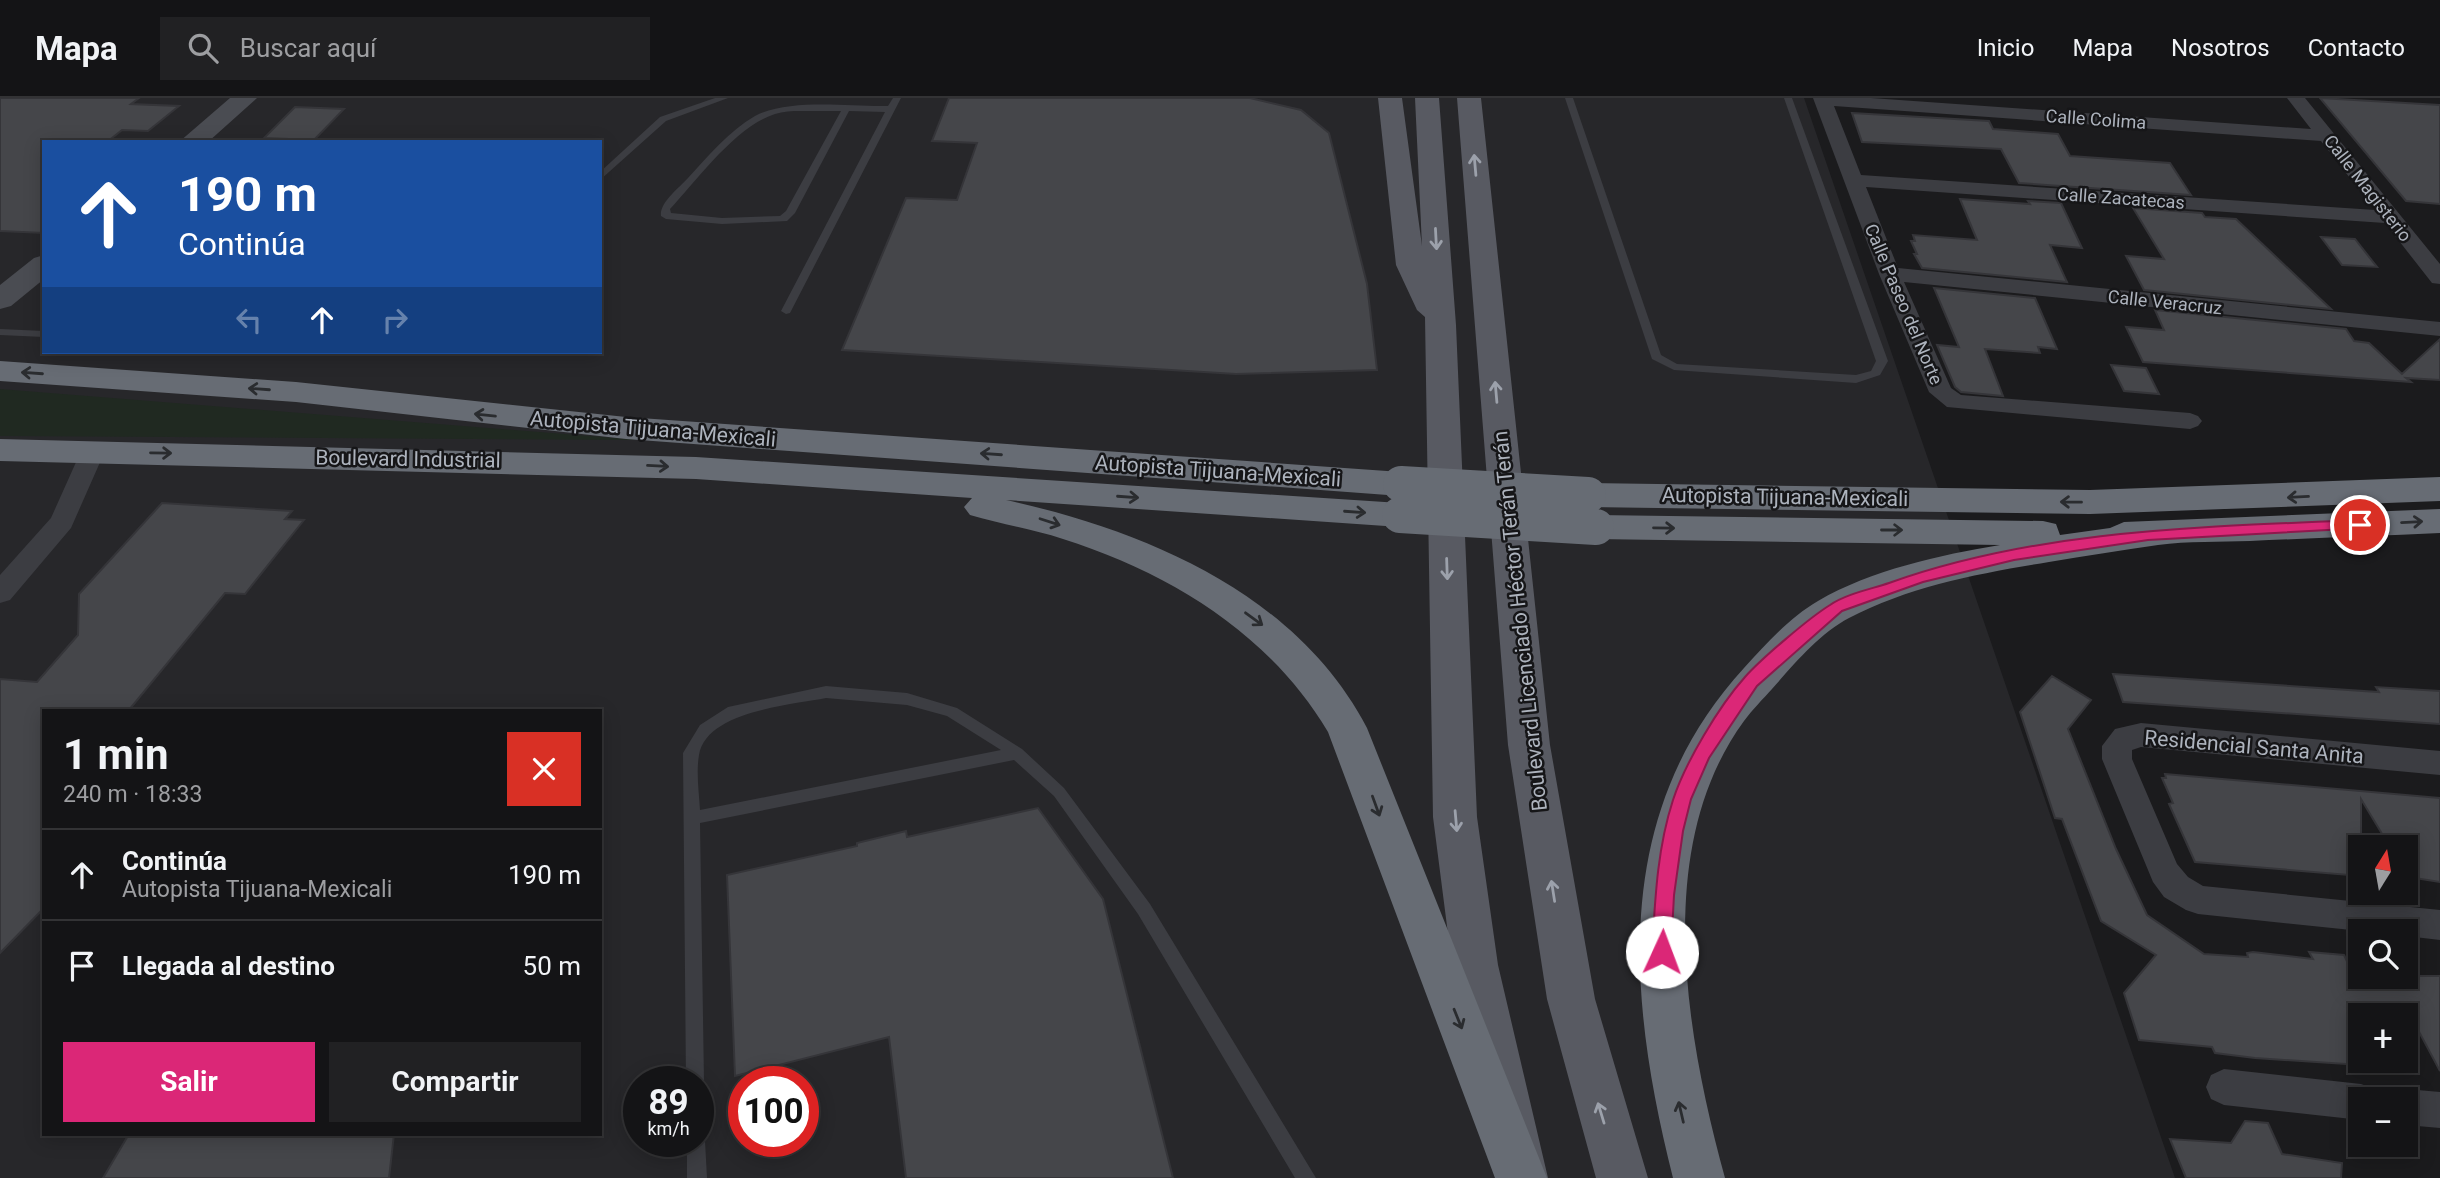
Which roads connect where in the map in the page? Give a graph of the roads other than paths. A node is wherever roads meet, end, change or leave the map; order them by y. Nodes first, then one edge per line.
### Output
1 (245, 98) edge
2 (724, 98) edge
3 (897, 98) edge
4 (1390, 98) edge
5 (1427, 98) edge
6 (1469, 98) edge
7 (1569, 98) edge
8 (1788, 98) edge
9 (2295, 98) edge
10 (1823, 99) edge
11 (891, 109) junction
12 (845, 111) junction
13 (2327, 136) junction
14 (194, 140) edge
15 (602, 175) edge
16 (1852, 180) junction
17 (2390, 217) junction
18 (42, 266) edge
19 (1890, 274) junction
20 (2440, 278) edge
21 (0, 300) edge
22 (786, 311) dead end
23 (1441, 325) junction
24 (2440, 329) edge
25 (0, 332) edge
26 (42, 334) edge
27 (0, 370) edge
28 (2190, 421) dead end
29 (0, 450) edge
30 (93, 451) junction
31 (815, 475) junction
32 (2440, 489) edge
33 (1401, 500) junction
34 (1592, 511) junction
35 (2440, 521) edge
36 (2148, 535) junction
37 (0, 593) edge
38 (1017, 753) junction
39 (2440, 763) edge
40 (692, 818) junction
41 (2440, 925) edge
42 (695, 1066) edge
43 (2224, 1087) dead end
44 (2348, 1101) edge
45 (2418, 1108) edge
46 (2440, 1110) edge
47 (696, 1157) edge
48 (697, 1178) edge
49 (1306, 1178) edge
50 (1521, 1178) edge
51 (1622, 1178) edge
52 (1699, 1178) edge

1 - 14 street
2 - 15 lane
3 - 11 lane
4 - 23 main road
5 -> 23 main road
51 -> 6 main road, Boulevard Licenciado Héctor Terán Terán
7 - 8 lane
9 - 13 street, Calle Magisterio
10 - 13 street, Calle Colima
10 - 16 street, Calle Paseo del Norte
11 - 12 lane
11 - 22 lane
12 - 12 lane
13 - 17 street, Calle Magisterio
16 - 17 street, Calle Zacatecas
16 - 19 street, Calle Paseo del Norte
17 - 20 street, Calle Magisterio
18 - 21 street
19 - 24 street, Calle Veracruz
19 - 28 street, Calle Paseo del Norte
23 -> 50 main road
25 - 26 lane
33 -> 27 highway, Autopista Tijuana-Mexicali
29 - 30 highway, Boulevard Industrial
30 -> 31 highway, Boulevard Industrial
30 - 37 street
31 -> 33 highway, Autopista Tijuana-Mexicali
31 -> 50 highway
32 -> 34 highway, Autopista Tijuana-Mexicali
33 - 34 highway, Autopista Tijuana-Mexicali, bridge
34 -> 36 highway, Autopista Tijuana-Mexicali
36 -> 35 highway, Autopista Tijuana-Mexicali
52 -> 36 highway
38 - 40 lane
38 - 40 lane
38 - 49 lane
39 - 41 street, Residencial Santa Anita
40 - 42 lane
43 - 44 street
45 - 46 street
47 - 48 lane

